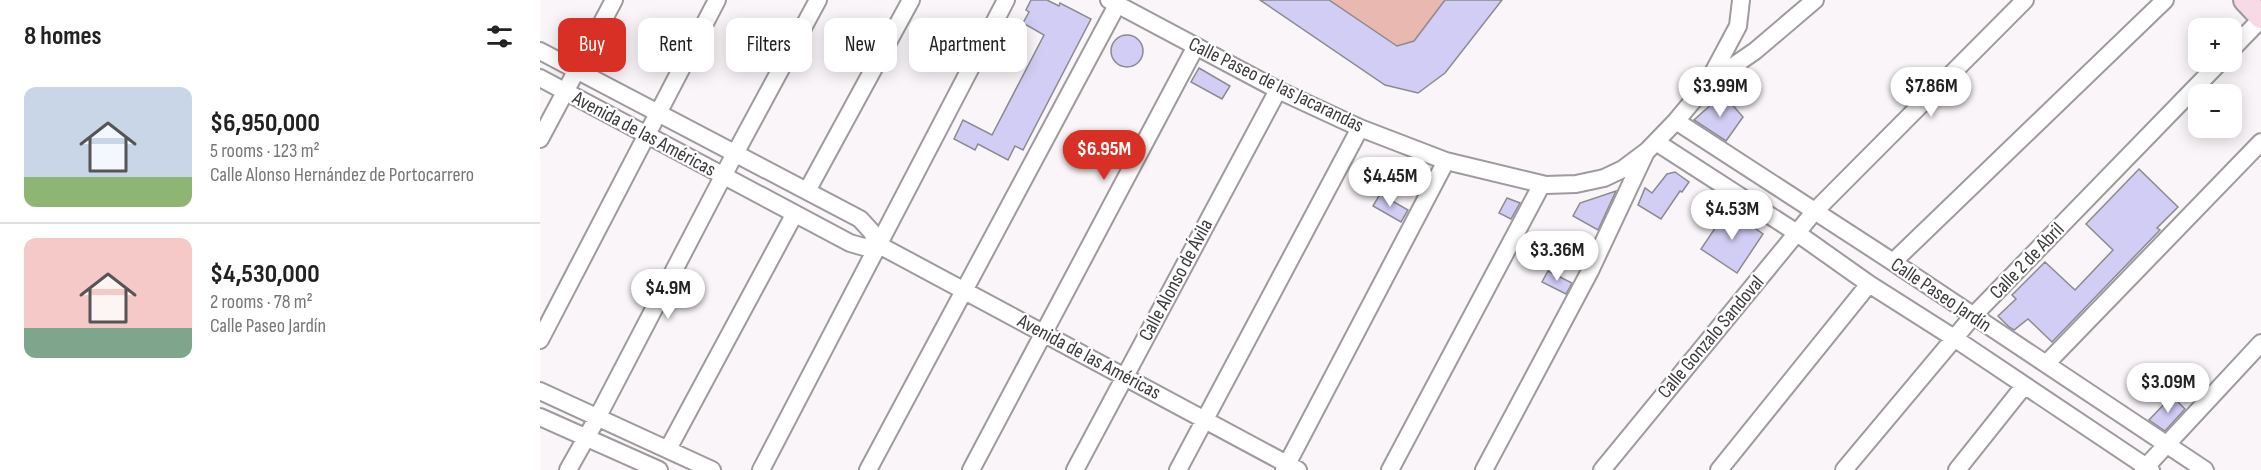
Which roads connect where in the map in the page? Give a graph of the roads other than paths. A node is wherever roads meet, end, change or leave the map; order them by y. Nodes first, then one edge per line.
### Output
1 (614, 0) edge
2 (717, 0) edge
3 (818, 0) edge
4 (911, 0) edge
5 (1006, 0) edge
6 (1741, 0) edge
7 (1815, 0) edge
8 (2025, 0) edge
9 (2165, 0) edge
10 (2245, 0) edge
11 (1113, 2) edge
12 (604, 18) edge
13 (2261, 18) edge
14 (2242, 38) edge
15 (1196, 46) junction
16 (540, 51) edge
17 (558, 60) edge
18 (575, 72) edge
19 (580, 72) edge
20 (2210, 72) edge
21 (540, 78) edge
22 (1707, 84) junction
23 (1278, 90) junction
24 (565, 91) junction
25 (657, 114) junction
26 (1676, 121) junction
27 (1360, 128) junction
28 (646, 136) junction
29 (540, 139) edge
30 (2261, 142) edge
31 (1651, 146) junction
32 (735, 152) junction
33 (1446, 161) junction
34 (723, 176) junction
35 (1542, 184) junction
36 (807, 191) junction
37 (1814, 212) junction
38 (794, 215) junction
39 (1797, 233) junction
40 (879, 245) junction
41 (1893, 262) junction
42 (1869, 284) junction
43 (964, 290) junction
44 (1973, 316) junction
45 (1043, 333) junction
46 (1954, 338) junction
47 (540, 340) edge
48 (2261, 343) edge
49 (2046, 363) junction
50 (1124, 376) junction
51 (2024, 386) junction
52 (540, 391) edge
53 (540, 417) edge
54 (598, 417) junction
55 (1204, 419) junction
56 (585, 437) junction
57 (2166, 444) junction
58 (668, 450) junction
59 (1290, 468) edge
60 (2147, 469) edge
61 (568, 470) edge
62 (659, 470) edge
63 (712, 470) edge
64 (761, 470) edge
65 (868, 470) edge
66 (970, 470) edge
67 (1075, 470) edge
68 (1178, 470) edge
69 (1389, 470) edge
70 (1484, 470) edge
71 (1602, 470) edge
72 (1719, 470) edge
73 (1844, 470) edge
74 (1957, 470) edge
75 (2205, 470) edge

1 - 12 street
2 - 25 street
3 - 32 street
4 - 36 street
5 - 40 street
6 - 22 street
7 - 22 street
8 - 37 street, Calle Gonzalo Sandoval
9 - 41 street
10 - 13 main road
11 - 15 street, Calle Paseo de las Jacarandas
11 - 43 street
13 - 14 street
15 - 23 street, Calle Paseo de las Jacarandas
15 - 45 street
16 - 17 street, Avenida de las Américas
18 - 24 street
19 - 25 street, Avenida de las Américas
20 - 44 street, Calle 2 de Abril
21 - 24 street, Avenida de las Américas
22 - 26 street, Calle Paseo de las Jacarandas
23 - 27 street, Calle Paseo de las Jacarandas
23 - 50 street, Calle Alonso de Ávila
24 - 28 street, Avenida de las Américas
24 - 29 street
25 - 28 street
25 - 32 street, Avenida de las Américas
26 - 31 street, Calle Paseo de las Jacarandas
26 - 37 street, Calle Paseo Jardín
27 - 33 street, Calle Paseo de las Jacarandas
27 - 55 street
28 - 34 street, Avenida de las Américas
28 - 47 street
30 - 49 street
31 - 35 street, Calle Paseo de las Jacarandas
31 - 39 street, Calle Paseo Jardín
31 - 70 street
32 - 34 street
32 - 36 street, Avenida de las Américas
33 - 35 street, Calle Paseo de las Jacarandas
33 - 59 street
34 - 38 street, Avenida de las Américas
34 - 54 street
35 - 69 street
36 - 40 street, Avenida de las Américas
37 - 39 street, Calle Gonzalo Sandoval
37 - 41 street, Calle Paseo Jardín
38 - 40 street, Avenida de las Américas
38 - 58 street
39 - 42 street, Calle Paseo Jardín
39 - 71 street, Calle Gonzalo Sandoval
40 - 43 street, Avenida de las Américas
40 - 64 street
41 - 44 street, Calle Paseo Jardín
42 - 46 street, Calle Paseo Jardín
42 - 72 street
43 - 45 street, Avenida de las Américas
43 - 65 street
44 - 46 street, Calle 2 de Abril
44 - 49 street, Calle Paseo Jardín
45 - 50 street, Avenida de las Américas
45 - 66 street
46 - 51 street, Calle Paseo Jardín
46 - 73 street, Calle 2 de Abril
48 - 57 street
49 - 57 street, Calle Paseo Jardín
50 - 55 street, Avenida de las Américas
50 - 67 street, Calle Alonso de Ávila
51 - 60 street, Calle Paseo Jardín
51 - 74 street
52 - 54 street
53 - 56 street
54 - 56 street
54 - 58 street
55 - 59 street, Avenida de las Américas
55 - 68 street
56 - 61 street
56 - 62 street
57 - 60 street
57 - 75 street, Calle Paseo Jardín
58 - 63 street

